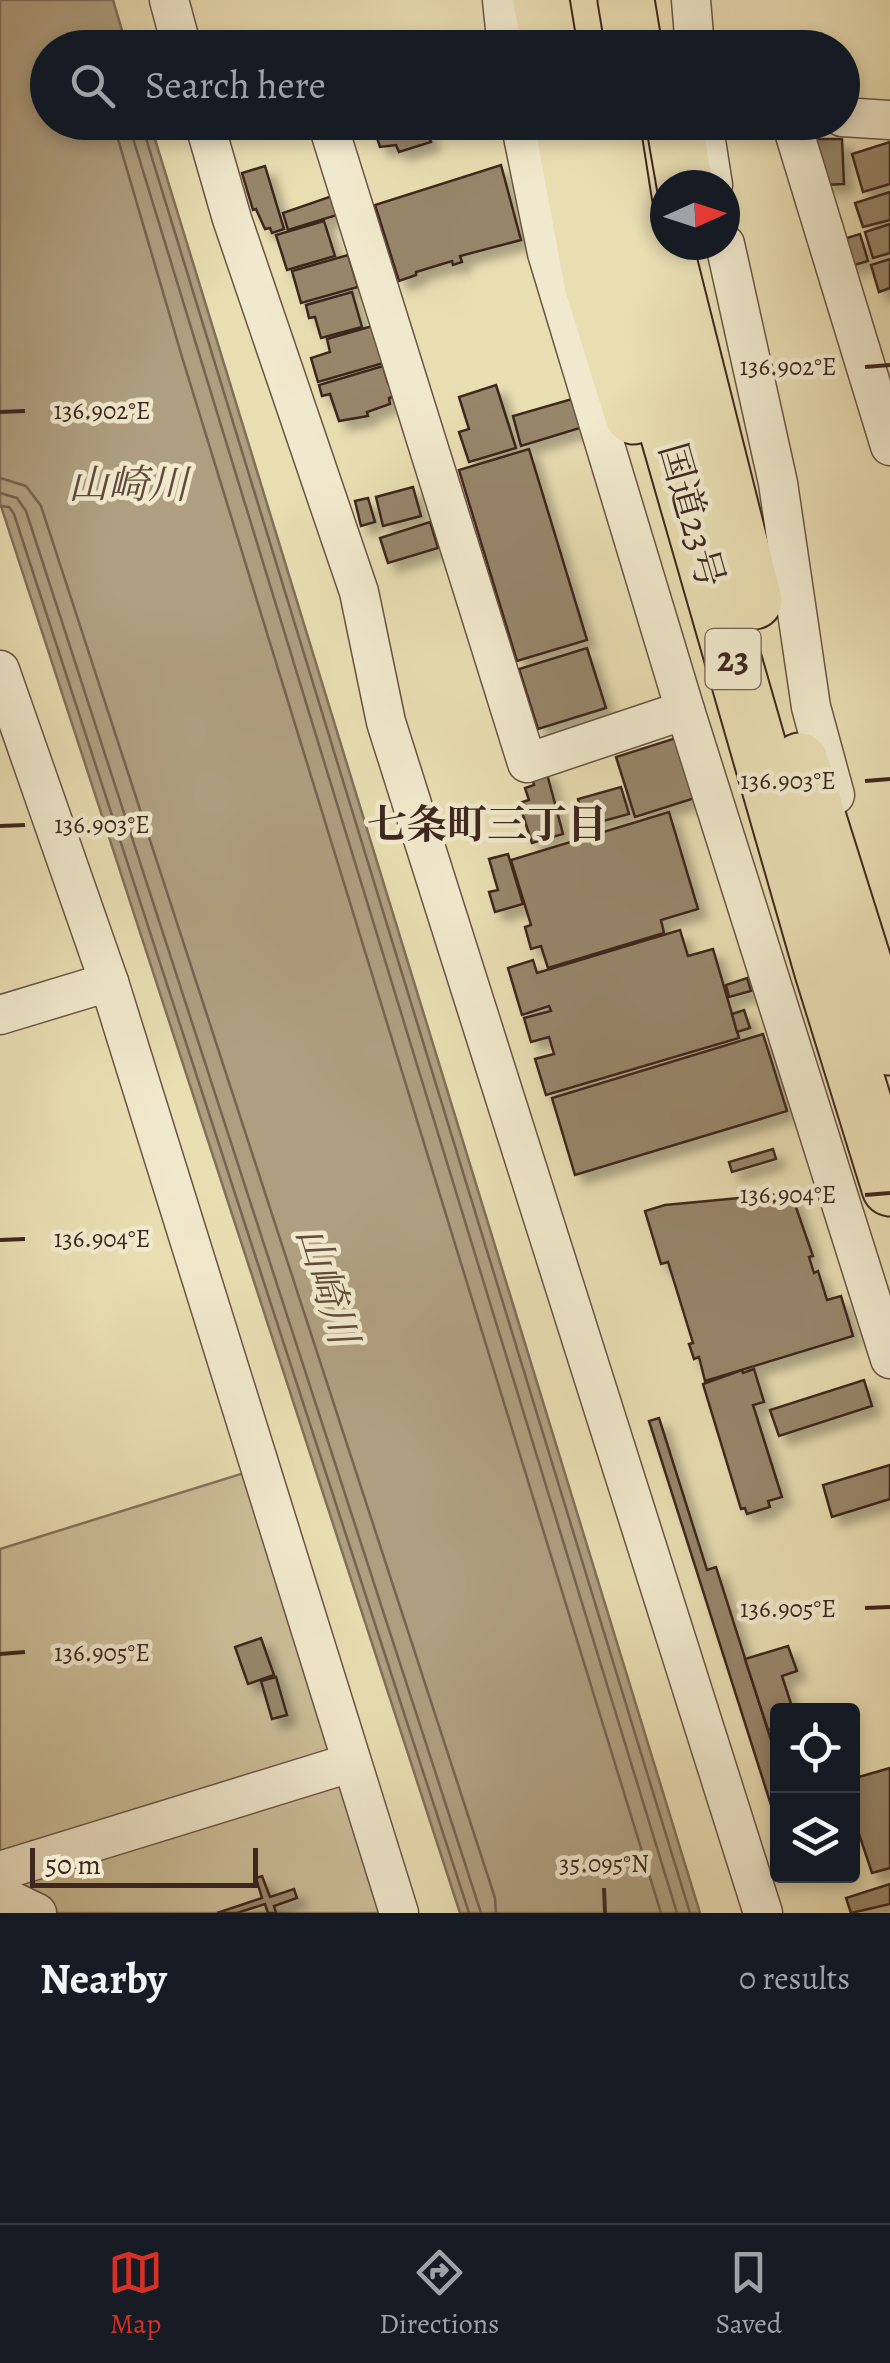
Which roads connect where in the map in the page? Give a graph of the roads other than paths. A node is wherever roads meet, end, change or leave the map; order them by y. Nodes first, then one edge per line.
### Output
1 (169, 0) edge
2 (502, 0) edge
3 (541, 0) edge
4 (592, 0) edge
5 (626, 0) edge
6 (662, 0) edge
7 (691, 0) edge
8 (177, 30) edge
9 (504, 30) edge
10 (546, 30) edge
11 (596, 30) edge
12 (631, 30) edge
13 (664, 30) edge
14 (694, 30) edge
15 (860, 118) edge
16 (890, 120) edge
17 (209, 140) edge
18 (333, 140) edge
19 (524, 140) edge
20 (565, 140) edge
21 (613, 140) edge
22 (649, 140) edge
23 (677, 140) edge
24 (705, 140) edge
25 (796, 140) edge
26 (654, 170) edge
27 (682, 170) edge
28 (710, 170) edge
29 (670, 260) edge
30 (699, 260) edge
31 (729, 260) edge
32 (890, 446) edge
33 (712, 586) junction
34 (768, 657) junction
35 (0, 670) edge
36 (685, 710) junction
37 (109, 982) junction
38 (890, 988) edge
39 (0, 1016) edge
40 (890, 1047) edge
41 (890, 1188) edge
42 (890, 1359) edge
43 (350, 1763) junction
44 (0, 1870) edge
45 (0, 1894) edge
46 (37, 1913) edge
47 (399, 1913) edge
48 (762, 1913) edge

1 - 8 street
2 - 9 street
3 - 10 highway
4 - 11 highway
5 - 12 highway
6 - 13 highway
7 - 14 street
15 - 16 street
17 - 48 street
18 - 36 street
19 - 36 street
20 - 33 highway
21 - 33 highway, 国道23号 / 23
22 - 26 highway
23 - 27 highway
24 - 28 street
25 - 32 street
29 - 34 highway, 国道23号 / 23
30 - 34 highway
31 - 38 street
33 - 41 highway, 国道23号 / 23
34 - 40 highway, 国道23号 / 23
35 - 37 street
36 - 42 street
37 - 39 street
37 - 43 street
43 - 44 street
43 - 47 street
45 - 46 street

